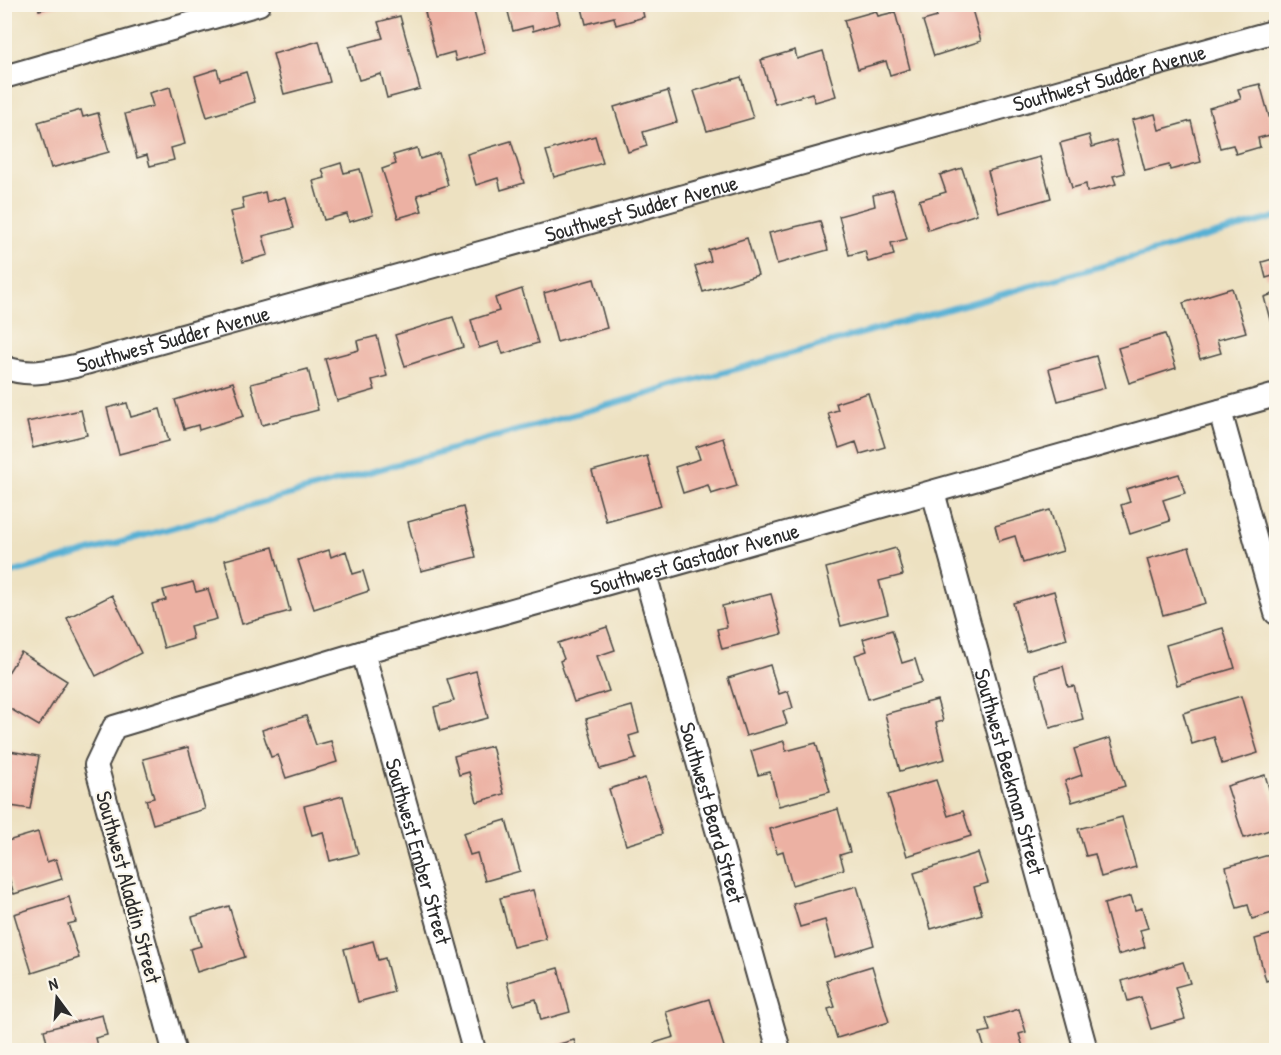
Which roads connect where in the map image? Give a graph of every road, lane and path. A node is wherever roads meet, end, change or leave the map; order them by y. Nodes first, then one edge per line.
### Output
1 (259, 4) edge
2 (1276, 31) edge
3 (4, 77) edge
4 (4, 368) edge
5 (1276, 395) edge
6 (1220, 411) junction
7 (933, 492) junction
8 (645, 574) junction
9 (1276, 613) edge
10 (363, 652) junction
11 (114, 727) joint
12 (174, 1050) edge
13 (474, 1050) edge
14 (778, 1050) edge
15 (1086, 1050) edge

1 - 3 street
2 - 4 street, Southwest Sudder Avenue
5 - 6 street, Southwest Gastador Avenue
6 - 7 street, Southwest Gastador Avenue
6 - 9 street
7 - 8 street, Southwest Gastador Avenue
7 - 15 street, Southwest Beekman Street
8 - 10 street, Southwest Gastador Avenue
8 - 14 street, Southwest Beard Street
10 - 11 street, Southwest Gastador Avenue
10 - 13 street, Southwest Ember Street
11 - 12 street, Southwest Aladdin Street

